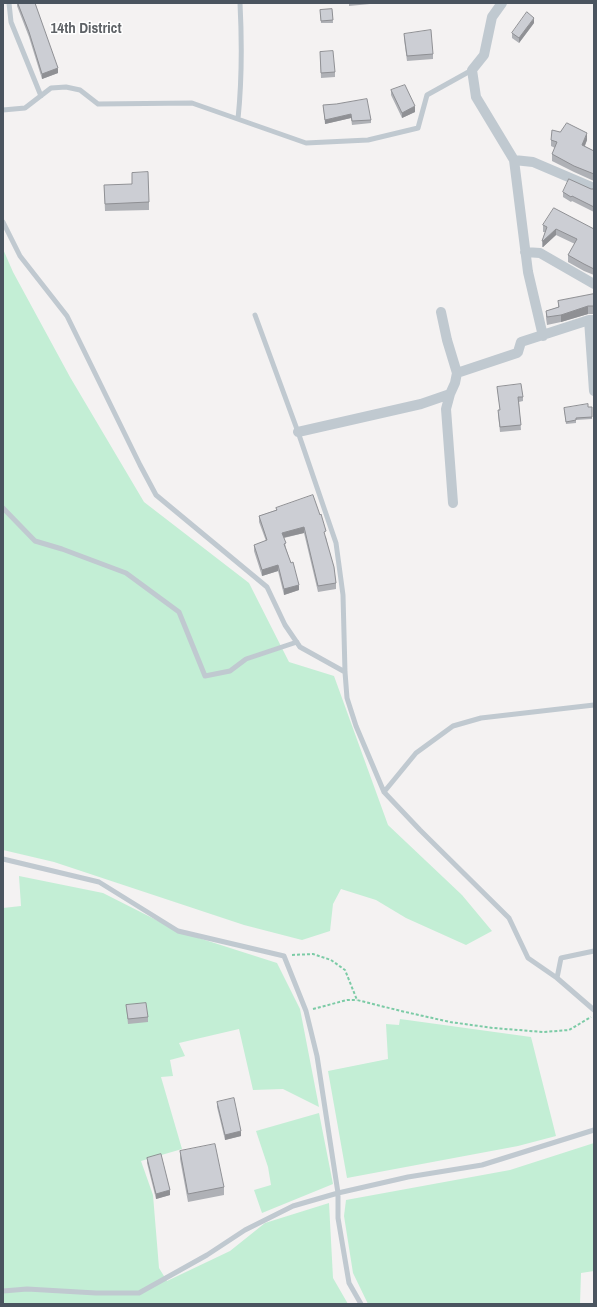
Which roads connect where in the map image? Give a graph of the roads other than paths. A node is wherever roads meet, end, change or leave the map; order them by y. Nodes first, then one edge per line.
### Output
1 (9, 3) edge
2 (240, 3) edge
3 (502, 3) edge
4 (472, 70) junction
5 (41, 96) junction
6 (3, 110) edge
7 (238, 119) junction
8 (514, 160) junction
9 (594, 188) edge
10 (3, 222) edge
11 (525, 252) junction
12 (594, 284) edge
13 (441, 312) dead end
14 (256, 315) dead end
15 (591, 320) edge
16 (543, 336) junction
17 (457, 373) junction
18 (594, 391) edge
19 (450, 394) junction
20 (298, 432) junction
21 (453, 504) dead end
22 (3, 508) edge
23 (297, 642) junction
24 (345, 672) junction
25 (594, 705) edge
26 (384, 792) junction
27 (3, 858) edge
28 (594, 951) edge
29 (557, 978) junction
30 (594, 1010) edge
31 (594, 1130) edge
32 (338, 1193) junction
33 (3, 1291) edge
34 (361, 1304) edge

1 - 5 lane
2 - 7 lane
3 - 4 street
4 - 7 lane
4 - 8 street
5 - 6 lane
5 - 7 lane
8 - 9 street
8 - 11 street
10 - 23 lane
11 - 12 street
11 - 16 street
13 - 17 street
14 - 20 lane
15 - 16 street
15 - 18 street
16 - 17 street
17 - 19 street
19 - 20 street
19 - 21 street
20 - 24 lane
22 - 23 lane
23 - 24 lane
24 - 26 lane
25 - 26 lane
26 - 29 lane
27 - 32 lane
28 - 29 lane
29 - 30 lane
31 - 32 lane
32 - 33 lane
32 - 34 lane

